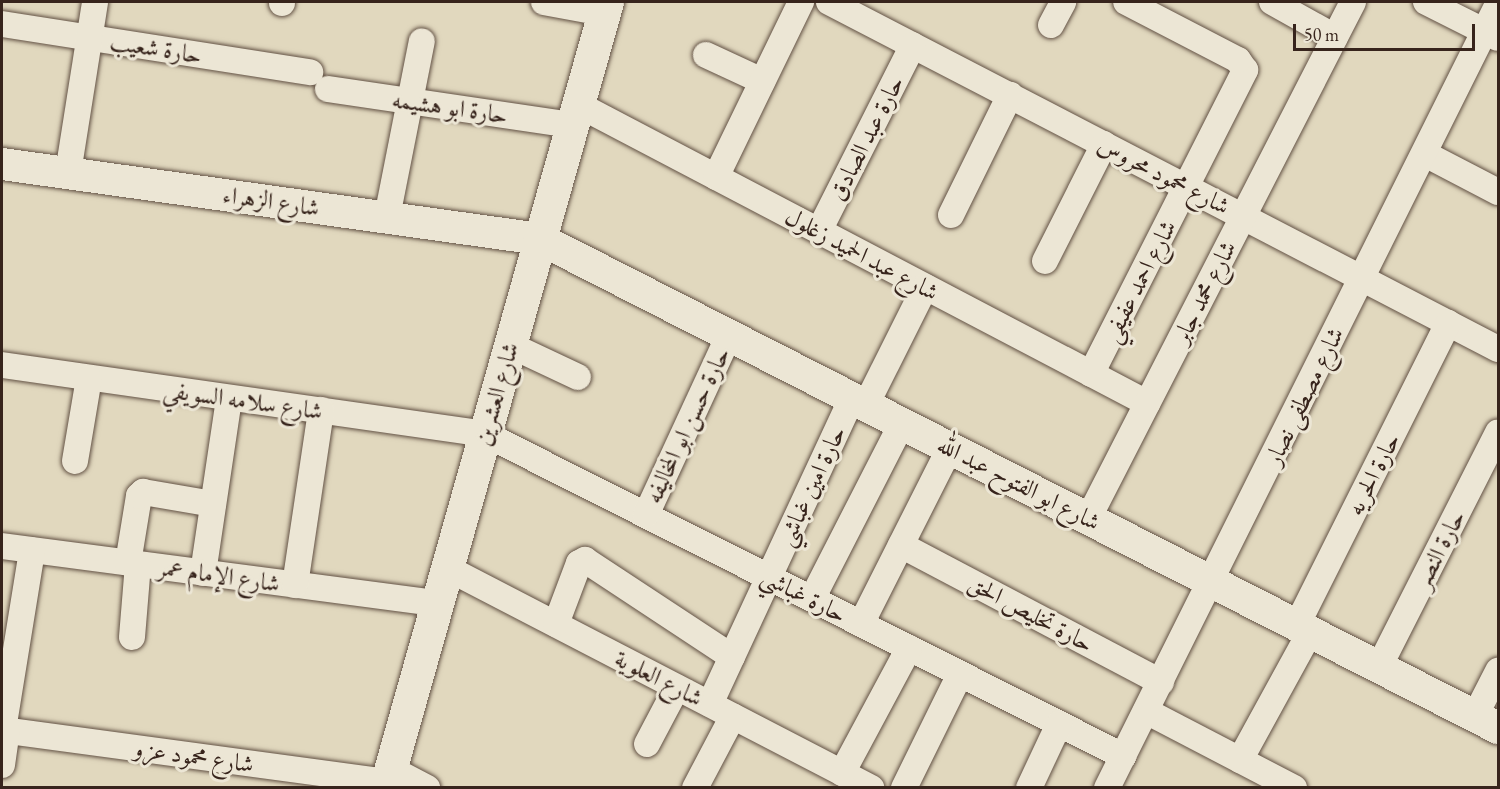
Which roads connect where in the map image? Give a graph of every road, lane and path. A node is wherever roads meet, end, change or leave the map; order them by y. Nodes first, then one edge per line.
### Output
1 (95, 2) edge
2 (544, 2) edge
3 (801, 2) edge
4 (829, 2) edge
5 (1064, 2) edge
6 (1126, 2) edge
7 (1272, 2) edge
8 (1353, 2) edge
9 (1426, 2) edge
10 (1498, 4) edge
11 (605, 7) edge
12 (2, 24) edge
13 (1052, 25) dead end
14 (1492, 35) edge
15 (1335, 37) junction
16 (89, 38) junction
17 (422, 41) dead end
18 (913, 45) junction
19 (706, 55) dead end
20 (310, 72) dead end
21 (762, 81) junction
22 (328, 89) dead end
23 (1010, 96) junction
24 (410, 102) junction
25 (574, 115) junction
26 (1104, 144) junction
27 (1425, 154) junction
28 (2, 164) edge
29 (68, 173) junction
30 (716, 177) junction
31 (1187, 188) junction
32 (1498, 192) edge
33 (951, 215) dead end
34 (1242, 216) junction
35 (387, 217) junction
36 (819, 231) junction
37 (540, 239) junction
38 (1045, 261) dead end
39 (1363, 279) junction
40 (925, 287) junction
41 (1448, 323) junction
42 (729, 335) junction
43 (510, 345) junction
44 (1498, 349) edge
45 (2, 365) edge
46 (1091, 374) junction
47 (578, 377) dead end
48 (89, 378) junction
49 (229, 398) junction
50 (859, 402) junction
51 (1147, 403) junction
52 (321, 410) junction
53 (902, 423) junction
54 (1498, 432) edge
55 (485, 434) junction
56 (950, 448) junction
57 (75, 461) dead end
58 (213, 504) junction
59 (646, 515) junction
60 (1088, 519) junction
61 (901, 545) junction
62 (2, 546) edge
63 (32, 550) junction
64 (133, 563) junction
65 (447, 568) junction
66 (203, 573) junction
67 (769, 577) junction
68 (1212, 582) junction
69 (295, 585) junction
70 (812, 599) junction
71 (437, 603) junction
72 (556, 624) junction
73 (861, 624) junction
74 (1304, 629) junction
75 (132, 637) dead end
76 (909, 648) junction
77 (732, 657) junction
78 (1379, 667) junction
79 (1498, 671) edge
80 (960, 674) junction
81 (1161, 682) junction
82 (677, 687) junction
83 (710, 704) junction
84 (1146, 711) junction
85 (733, 716) junction
86 (1487, 722) edge
87 (1059, 724) junction
88 (4, 730) edge
89 (647, 744) dead end
90 (1123, 756) junction
91 (1240, 760) junction
92 (2, 765) edge
93 (842, 773) junction
94 (388, 779) edge
95 (427, 788) edge
96 (695, 788) edge
97 (871, 788) edge
98 (904, 788) edge
99 (1029, 788) edge
100 (1107, 788) edge
101 (1294, 788) edge

1 - 16 street
2 - 11 street
3 - 21 street
4 - 18 street, شارع محمود محروس
5 - 13 street
6 - 31 street, شارع احمد عفيفي
7 - 15 street
8 - 15 street, شارع محمد جابر
9 - 14 street
10 - 14 street, شارع مصطفى نصار
11 - 25 main road, شارع العشرين
12 - 16 street, حارة شعيب
14 - 27 street, شارع مصطفى نصار
15 - 34 street, شارع محمد جابر
16 - 20 street, حارة شعيب
16 - 29 street
17 - 24 street
18 - 23 street, شارع محمود محروس
18 - 36 street, حارة عبد الصادق
19 - 21 street
21 - 30 street
22 - 24 street, حارة ابو هشيمه
23 - 26 street, شارع محمود محروس
23 - 33 street
24 - 25 street, حارة ابو هشيمه
24 - 35 street
25 - 30 street, شارع عبد الحميد زغلول
25 - 37 main road, شارع العشرين
26 - 31 street, شارع محمود محروس
26 - 38 street
27 - 32 street
27 - 39 street, شارع مصطفى نصار
28 - 29 street, شارع الزهراء
29 - 35 street, شارع الزهراء
30 - 36 street, شارع عبد الحميد زغلول
31 - 34 street, شارع محمود محروس
31 - 46 street, شارع احمد عفيفي
34 - 39 street, شارع محمود محروس
34 - 51 street, شارع محمد جابر
35 - 37 street, شارع الزهراء
36 - 40 street, شارع عبد الحميد زغلول
37 - 42 street, شارع ابو الفتوح عبد الله
37 - 43 main road, شارع العشرين
39 - 41 street, شارع محمود محروس
39 - 68 street, شارع مصطفى نصار
40 - 46 street, شارع عبد الحميد زغلول
40 - 50 street, حارة امين غباشي
41 - 44 street, شارع محمود محروس
41 - 74 street, حارة الحريه
42 - 50 street, شارع ابو الفتوح عبد الله
42 - 59 street, حارة حسن ابو المخاليفه
43 - 47 street
43 - 55 main road, شارع العشرين
45 - 48 street, شارع سلامه السويفي
46 - 51 street, شارع عبد الحميد زغلول
48 - 49 street, شارع سلامه السويفي
48 - 57 street
49 - 52 street, شارع سلامه السويفي
49 - 58 street
50 - 53 street, شارع ابو الفتوح عبد الله
50 - 67 street, حارة امين غباشي
51 - 60 street, شارع محمد جابر
52 - 55 street, شارع سلامه السويفي
52 - 69 street
53 - 56 street, شارع ابو الفتوح عبد الله
53 - 70 street
54 - 78 street, حارة النصر
55 - 59 street, حارة غباشي
55 - 65 main road, شارع العشرين
56 - 60 street, شارع ابو الفتوح عبد الله
56 - 61 street
58 - 64 street
58 - 66 street
59 - 67 street, حارة غباشي
60 - 68 street, شارع ابو الفتوح عبد الله
61 - 73 street
61 - 81 street, حارة تخليص الحق
62 - 63 street, شارع الإمام عمر
63 - 64 street, شارع الإمام عمر
63 - 88 street
64 - 66 street, شارع الإمام عمر
64 - 75 street
65 - 71 main road, شارع العشرين
65 - 72 street, شارع العلوية
66 - 69 street, شارع الإمام عمر
67 - 70 street, حارة غباشي
67 - 77 street, حارة امين غباشي
68 - 74 street, شارع ابو الفتوح عبد الله
68 - 81 street, شارع مصطفى نصار
69 - 71 street, شارع الإمام عمر
70 - 73 street, حارة غباشي
71 - 94 main road, شارع العشرين
72 - 77 street
72 - 82 street, شارع العلوية
73 - 76 street, حارة غباشي
74 - 78 street, شارع ابو الفتوح عبد الله
74 - 91 street, حارة الحريه
76 - 80 street, حارة غباشي
76 - 93 street
77 - 83 street, حارة امين غباشي
78 - 86 street, شارع ابو الفتوح عبد الله
79 - 86 street
80 - 87 street, حارة غباشي
80 - 98 street
81 - 84 street, شارع مصطفى نصار
82 - 83 street, شارع العلوية
82 - 89 street
83 - 85 street, شارع العلوية
84 - 90 street, شارع مصطفى نصار
84 - 91 street
85 - 93 street, شارع العلوية
85 - 96 street
87 - 90 street, حارة غباشي
87 - 99 street
88 - 92 street
88 - 94 street, شارع محمود عزو
90 - 100 street, شارع مصطفى نصار
91 - 101 street
93 - 97 street, شارع العلوية
94 - 95 street

